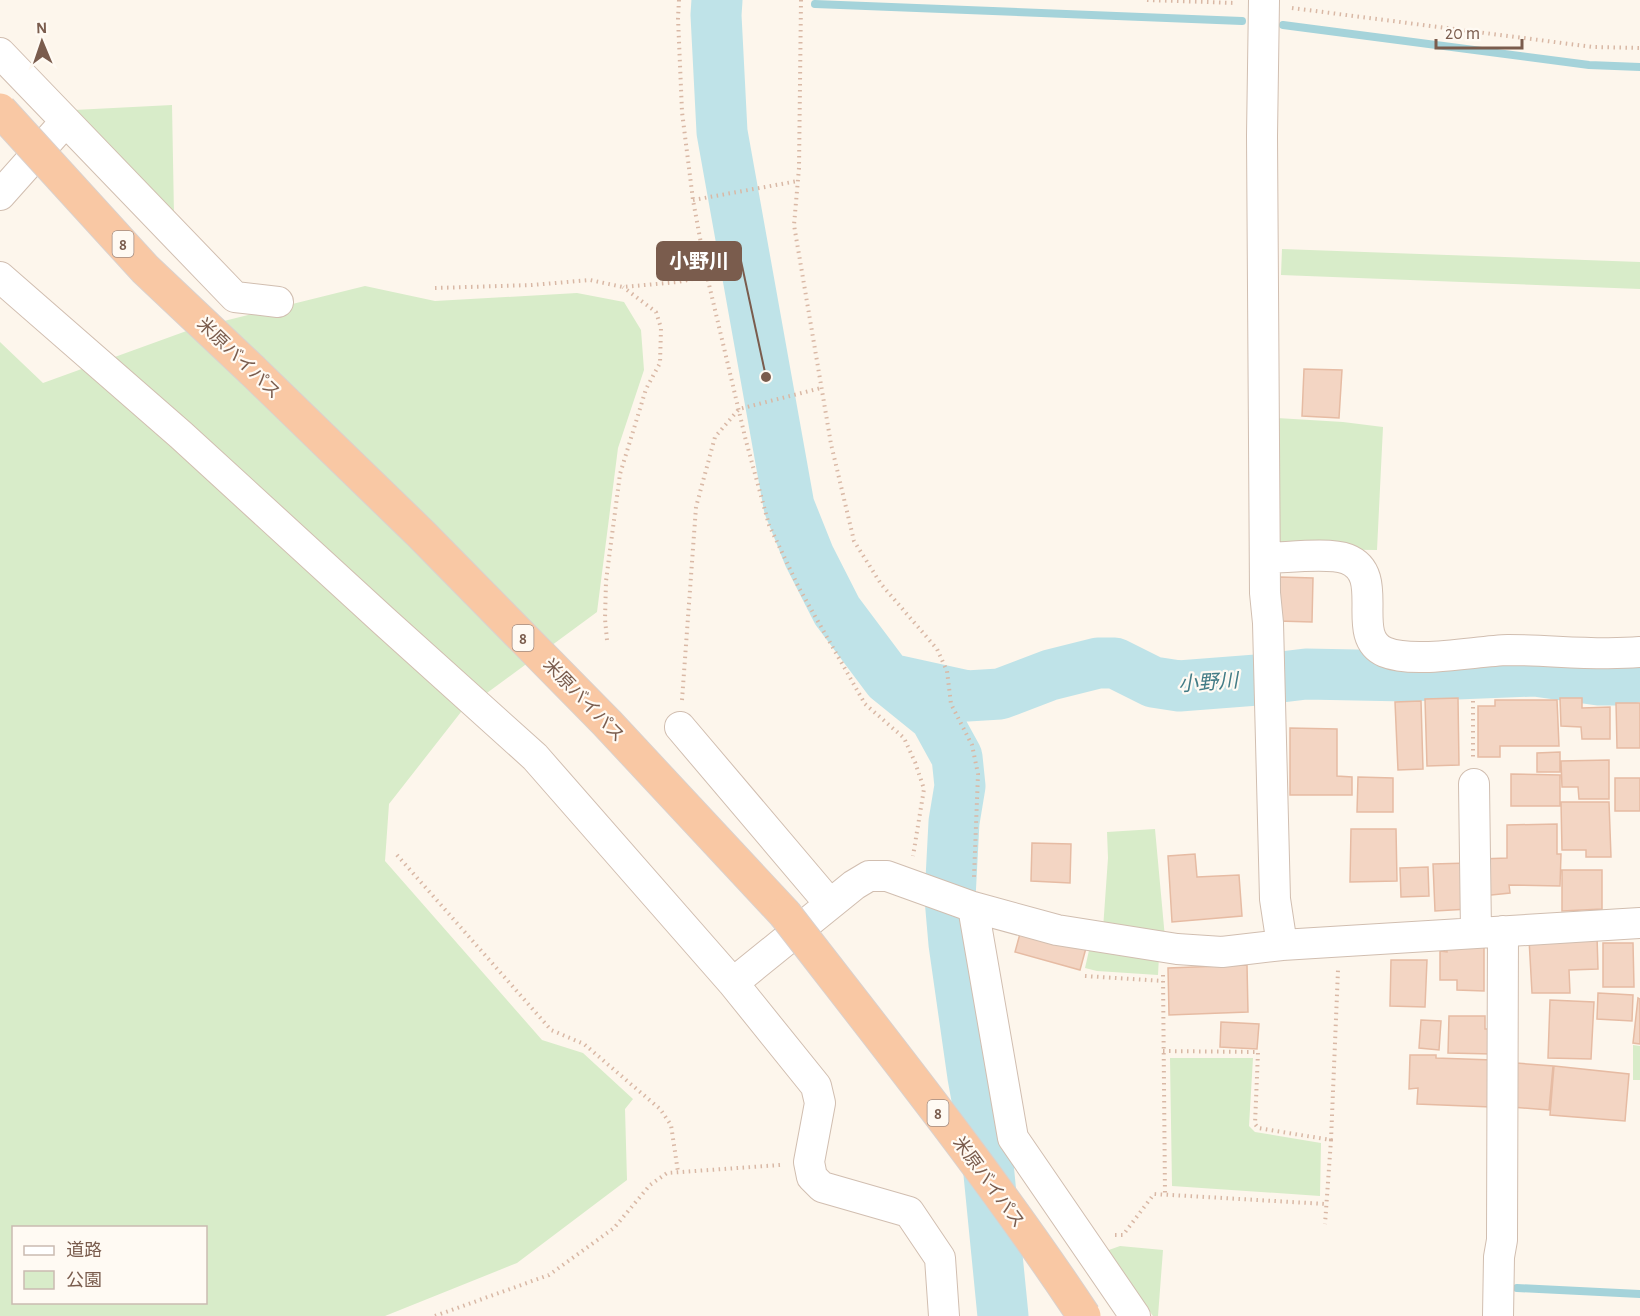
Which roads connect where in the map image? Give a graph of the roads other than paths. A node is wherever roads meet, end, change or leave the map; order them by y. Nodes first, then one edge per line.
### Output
1 (1264, 2) edge
2 (0, 53) edge
3 (0, 110) edge
4 (65, 122) junction
5 (0, 195) edge
6 (0, 277) edge
7 (278, 302) dead end
8 (1265, 558) junction
9 (1640, 652) edge
10 (680, 727) road end
11 (1474, 784) road end
12 (830, 904) junction
13 (969, 906) junction
14 (1640, 923) edge
15 (1490, 932) junction
16 (1282, 945) junction
17 (733, 983) junction
18 (944, 1316) edge
19 (1084, 1316) edge
20 (1135, 1316) edge
21 (1498, 1316) edge

1 - 8 street
2 - 4 street
3 - 19 highway, 米原バイパス / 8, bridge
4 - 5 street
4 - 7 street
6 - 17 street
8 - 9 street
8 - 16 street
10 - 12 street
11 - 15 street
12 - 13 street
12 - 17 street
13 - 16 street
13 - 20 street
14 - 15 street
15 - 16 street
15 - 21 street
17 - 18 street

